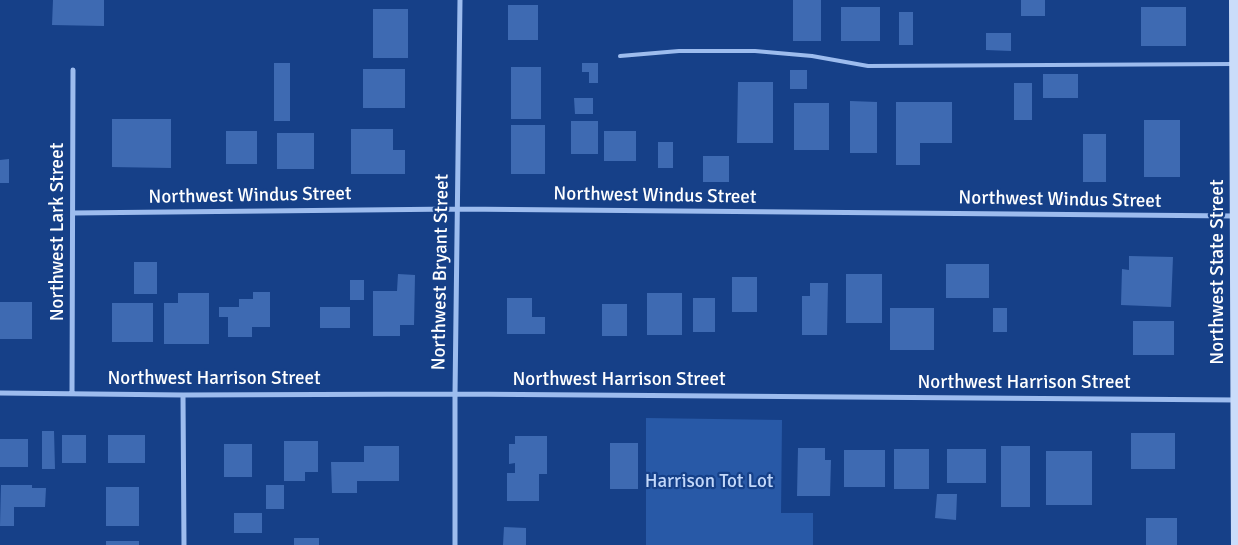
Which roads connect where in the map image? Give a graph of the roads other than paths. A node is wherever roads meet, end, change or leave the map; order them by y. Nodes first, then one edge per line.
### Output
1 (460, 0) edge
2 (1234, 0) edge
3 (620, 56) dead end
4 (1234, 64) junction
5 (73, 70) dead end
6 (457, 209) junction
7 (73, 213) junction
8 (1237, 216) edge
9 (0, 393) edge
10 (72, 394) junction
11 (183, 394) junction
12 (455, 394) junction
13 (1236, 400) edge
14 (184, 545) edge
15 (455, 545) edge
16 (1236, 545) edge

1 - 6 street, Northwest Bryant Street
2 - 4 street, Northwest State Street
3 - 4 lane
4 - 8 street, Northwest State Street
5 - 7 street, Northwest Lark Street
6 - 7 street, Northwest Windus Street
6 - 8 street, Northwest Windus Street
6 - 12 street, Northwest Bryant Street
7 - 10 street, Northwest Lark Street
8 - 13 street, Northwest State Street
9 - 10 street, Northwest Harrison Street
10 - 11 street, Northwest Harrison Street
11 - 12 street, Northwest Harrison Street
11 - 14 street
12 - 13 street, Northwest Harrison Street
12 - 15 street, Northwest Bryant Street
13 - 16 street, Northwest State Street

